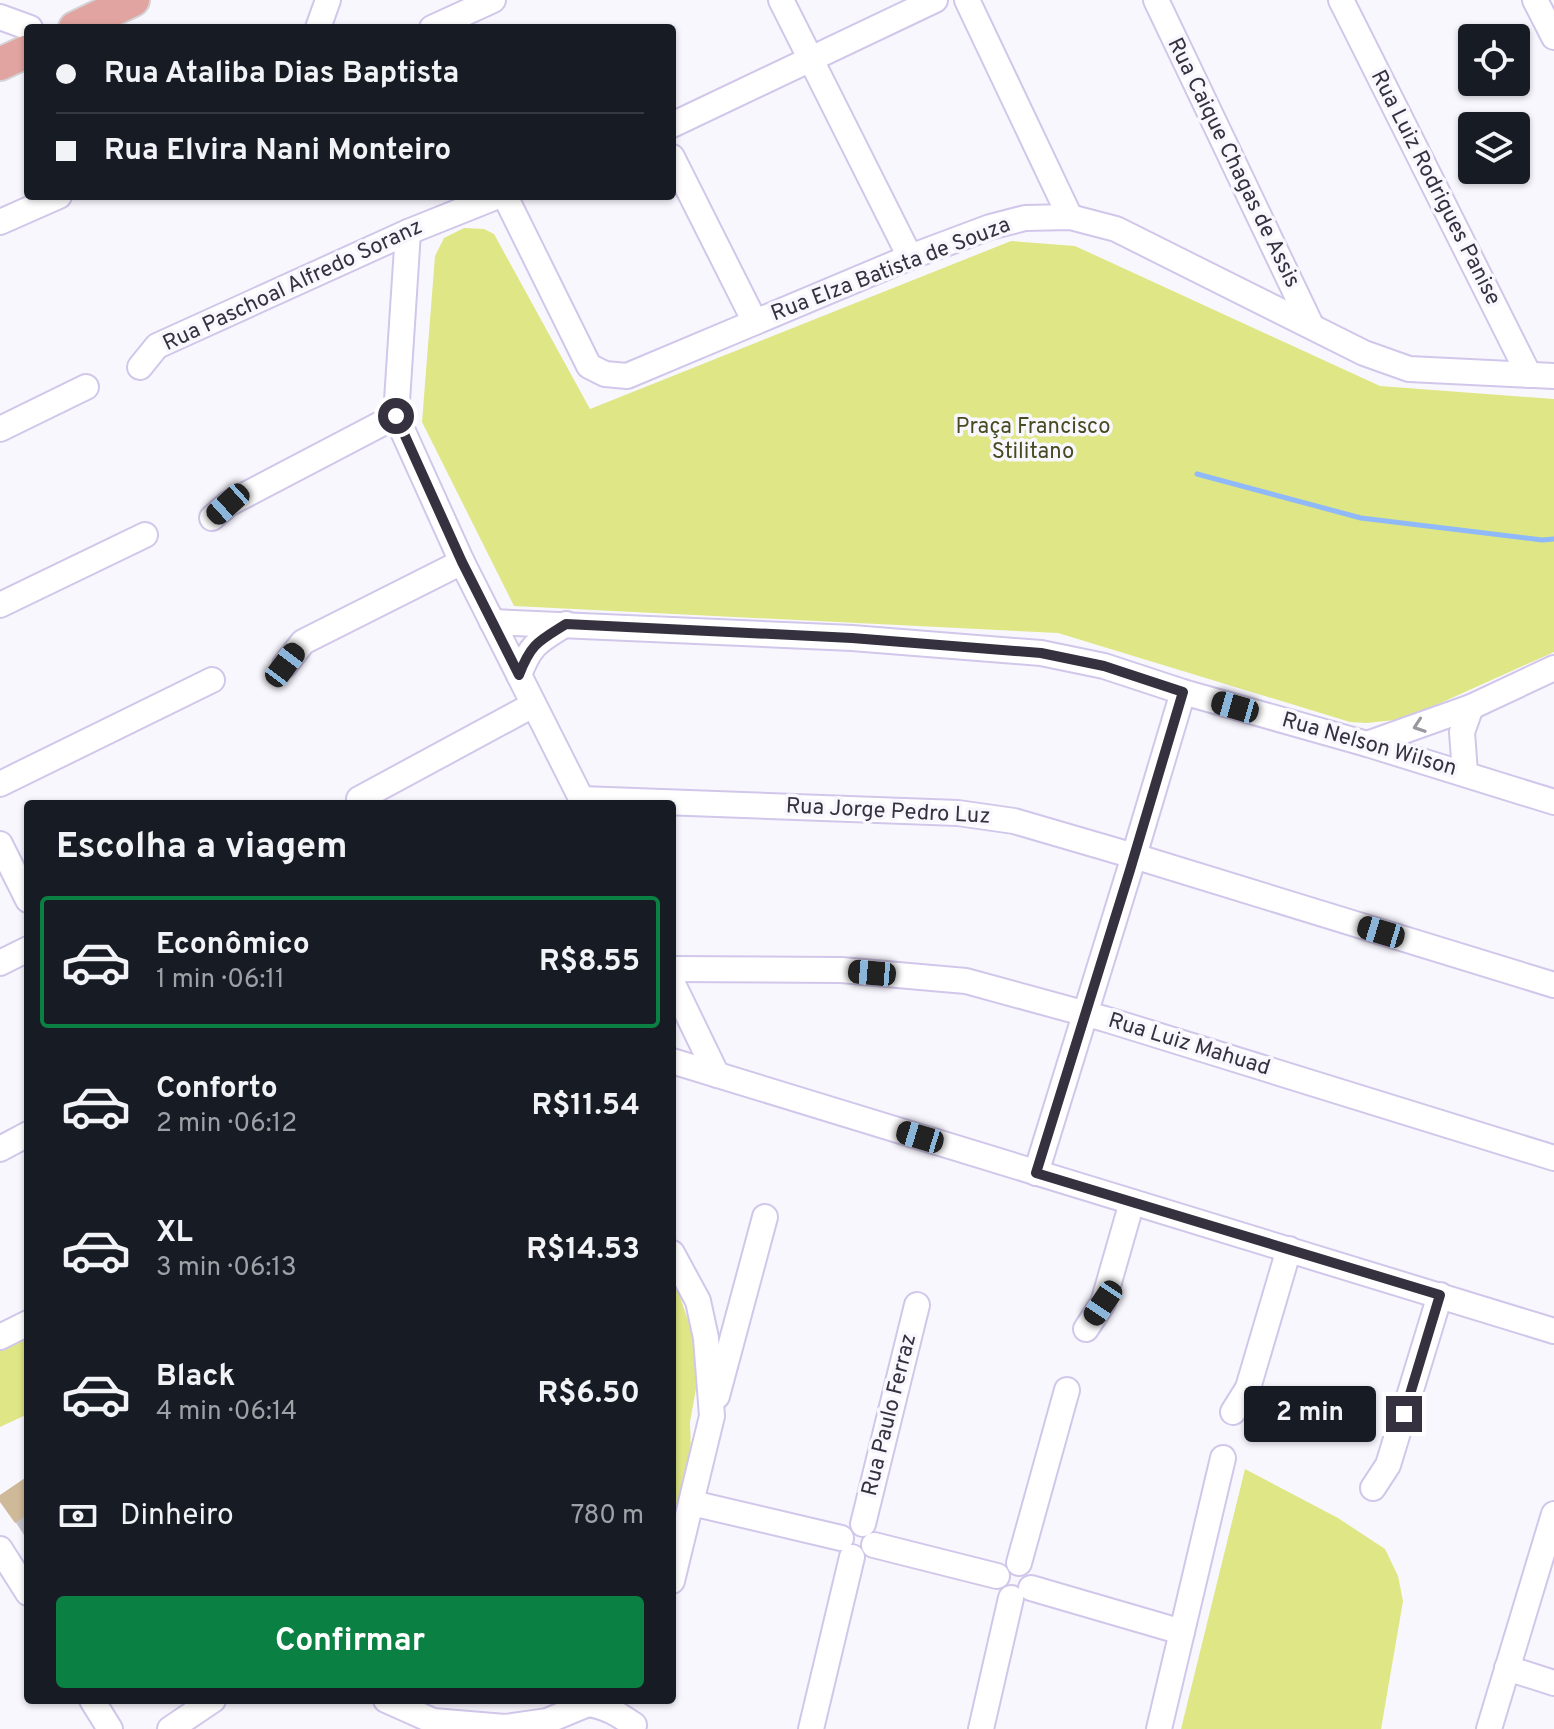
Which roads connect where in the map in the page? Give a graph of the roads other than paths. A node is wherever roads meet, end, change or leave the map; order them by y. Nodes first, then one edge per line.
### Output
1 (133, 0) edge
2 (328, 0) edge
3 (493, 0) edge
4 (781, 0) edge
5 (935, 0) edge
6 (967, 0) edge
7 (1156, 0) edge
8 (1341, 0) edge
9 (1535, 0) edge
10 (0, 17) edge
11 (83, 24) edge
12 (319, 24) edge
13 (441, 24) edge
14 (24, 26) edge
15 (1554, 37) edge
16 (24, 53) edge
17 (811, 59) junction
18 (0, 64) edge
19 (676, 123) edge
20 (676, 165) edge
21 (50, 200) edge
22 (488, 200) edge
23 (507, 200) edge
24 (1070, 217) junction
25 (0, 222) edge
26 (408, 232) junction
27 (910, 257) junction
28 (755, 322) junction
29 (1311, 325) junction
30 (140, 367) dead end
31 (1529, 375) junction
32 (1554, 376) edge
33 (86, 387) dead end
34 (396, 416) junction
35 (0, 429) edge
36 (212, 518) dead end
37 (145, 535) dead end
38 (462, 562) junction
39 (0, 605) edge
40 (492, 622) junction
41 (566, 624) junction
42 (285, 665) dead end
43 (1554, 668) edge
44 (519, 675) junction
45 (212, 680) dead end
46 (1183, 692) junction
47 (533, 705) junction
48 (1471, 707) junction
49 (1367, 744) junction
50 (1465, 773) junction
51 (0, 784) edge
52 (359, 799) dead end
53 (582, 800) edge
54 (1554, 802) edge
55 (676, 804) edge
56 (0, 844) edge
57 (1134, 856) junction
58 (24, 892) edge
59 (24, 950) edge
60 (0, 963) edge
61 (676, 984) edge
62 (1554, 985) edge
63 (676, 990) edge
64 (1085, 1013) junction
65 (676, 1062) edge
66 (717, 1075) junction
67 (24, 1136) edge
68 (0, 1149) edge
69 (1554, 1158) edge
70 (1036, 1173) junction
71 (1132, 1202) junction
72 (765, 1217) dead end
73 (1289, 1249) junction
74 (676, 1260) edge
75 (1440, 1295) junction
76 (917, 1305) dead end
77 (24, 1325) edge
78 (1086, 1329) dead end
79 (1554, 1331) edge
80 (0, 1337) edge
81 (1067, 1390) dead end
82 (1233, 1412) dead end
83 (712, 1416) junction
84 (1223, 1458) dead end
85 (1373, 1488) dead end
86 (692, 1503) junction
87 (1554, 1514) edge
88 (869, 1535) junction
89 (846, 1547) junction
90 (0, 1549) edge
91 (1019, 1563) junction
92 (676, 1565) edge
93 (997, 1576) junction
94 (24, 1587) edge
95 (1021, 1593) junction
96 (1182, 1632) junction
97 (1507, 1668) junction
98 (1554, 1683) edge
99 (94, 1704) edge
100 (207, 1704) edge
101 (395, 1704) edge
102 (586, 1704) edge
103 (596, 1704) edge
104 (639, 1704) edge
105 (633, 1727) edge
106 (110, 1729) edge
107 (170, 1729) edge
108 (811, 1729) edge
109 (981, 1729) edge
110 (1159, 1729) edge
111 (1489, 1729) edge

1 - 11 main road
2 - 12 street
3 - 13 street
4 - 17 street
5 - 17 street
6 - 24 street
7 - 29 street, Rua Caique Chagas de Assis
8 - 31 street, Rua Luiz Rodrigues Panise
9 - 15 street
10 - 14 street
16 - 18 main road
17 - 19 street
17 - 27 street
20 - 28 street
21 - 25 street
22 - 26 street, Rua Paschoal Alfredo Soranz
23 - 28 street, Rua Elza Batista de Souza
24 - 27 street, Rua Elza Batista de Souza
24 - 29 street, Rua Elza Batista de Souza
26 - 30 street, Rua Paschoal Alfredo Soranz
26 - 34 street
27 - 28 street, Rua Elza Batista de Souza
29 - 31 street, Rua Elza Batista de Souza
31 - 32 street, Rua Elza Batista de Souza
33 - 35 street
34 - 36 street
34 - 38 street
37 - 39 street
38 - 40 street
38 - 42 street
40 - 41 street, Rua Nelson Wilson
40 - 44 street
41 - 44 street
41 - 46 street, Rua Nelson Wilson
43 - 48 street
44 - 47 street
45 - 51 street
46 - 49 street, Rua Nelson Wilson
46 - 57 street
47 - 52 street
47 - 53 street
48 -> 49 street
48 - 50 street
49 - 50 street, Rua Nelson Wilson
50 - 54 street, Rua Nelson Wilson
55 - 57 street, Rua Jorge Pedro Luz
56 - 58 street
57 - 62 street, Rua Jorge Pedro Luz
57 - 64 street
59 - 60 street
61 - 64 street, Rua Luiz Mahuad
63 - 66 street
64 - 69 street, Rua Luiz Mahuad
64 - 70 street
65 - 66 street
66 - 70 street
67 - 68 street
70 - 71 street
71 - 73 street
71 - 78 street
72 - 83 street
73 - 75 street
73 - 82 street
74 - 83 street
75 - 79 street
75 - 85 street
76 - 88 street, Rua Paulo Ferraz
77 - 80 street
81 - 91 street
83 - 86 street
84 - 96 street
86 - 89 street
86 - 92 street
87 - 97 street
88 - 89 street
88 - 93 street
89 - 108 street
90 - 94 street
91 - 93 street
91 - 95 street
93 - 95 street
95 - 96 street
95 - 109 street
96 - 110 street
97 - 98 street
97 - 111 street
99 - 106 street
100 - 107 street
101 - 102 street
103 - 105 street
104 - 105 street

